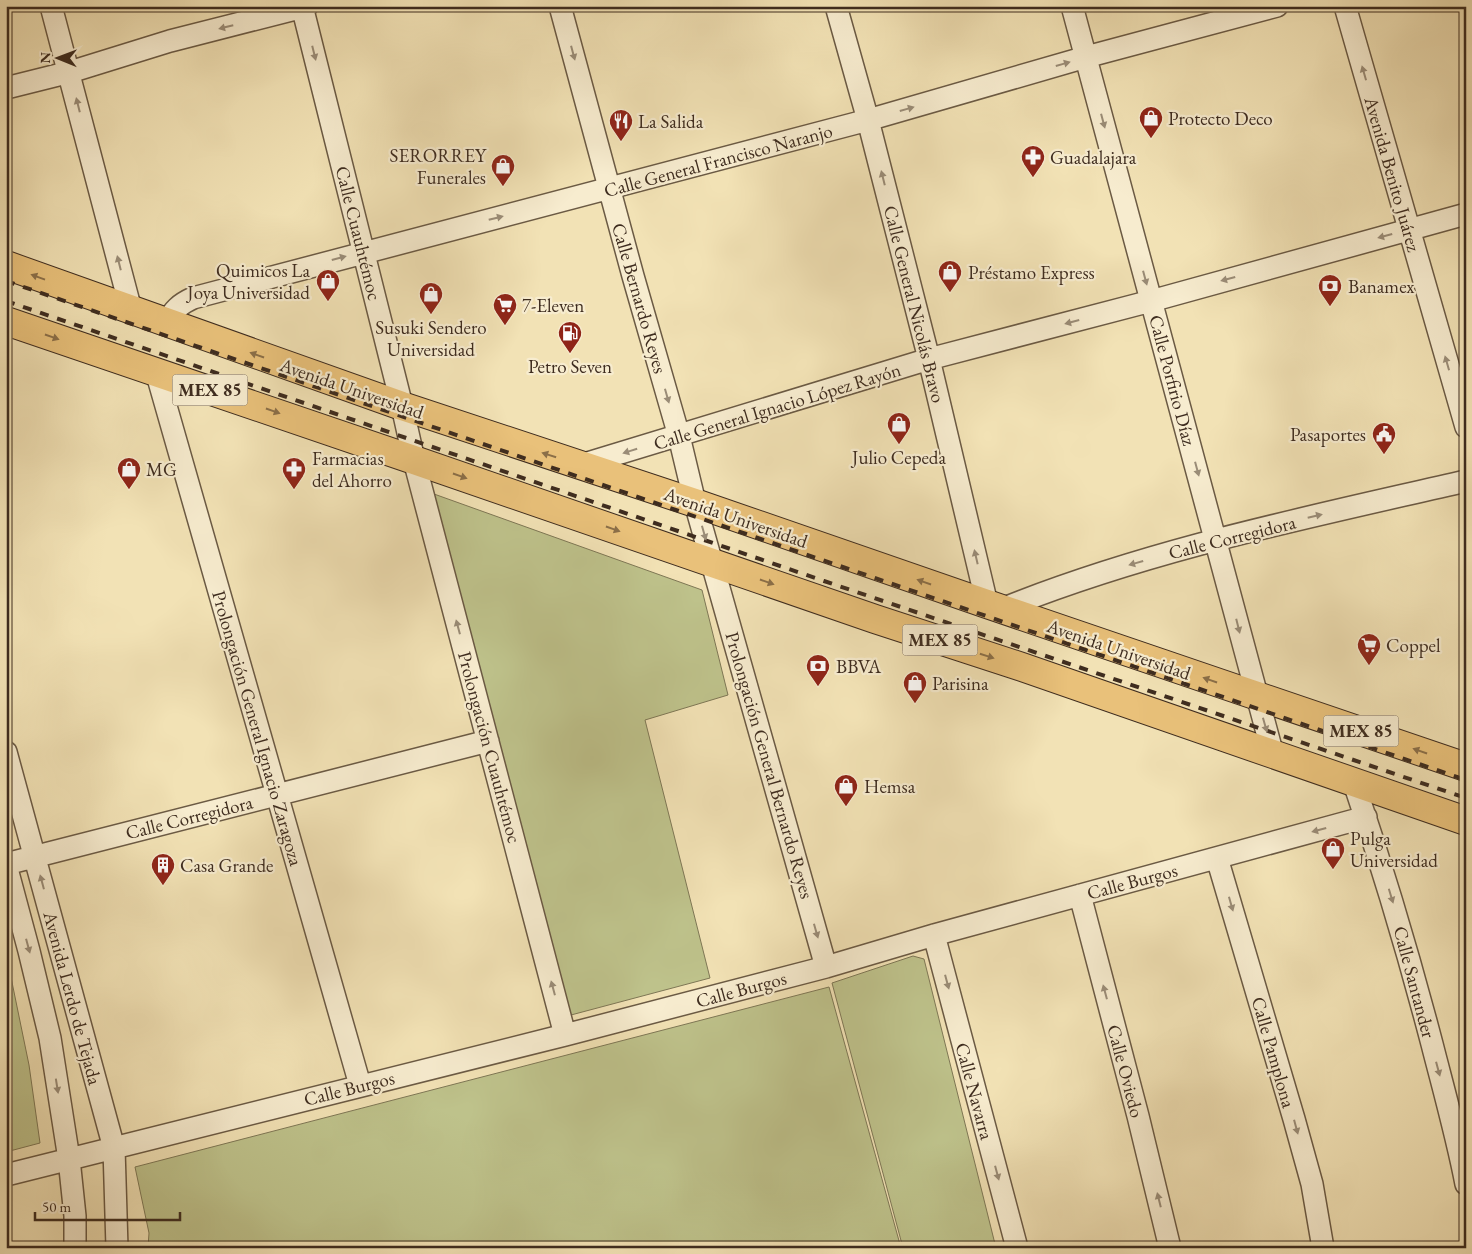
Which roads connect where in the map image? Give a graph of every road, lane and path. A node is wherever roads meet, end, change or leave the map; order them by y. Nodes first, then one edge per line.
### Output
1 (51, 6) edge
2 (560, 6) edge
3 (836, 6) edge
4 (1072, 6) edge
5 (1277, 6) edge
6 (1345, 6) edge
7 (304, 7) edge
8 (1086, 57) junction
9 (70, 72) junction
10 (6, 88) edge
11 (868, 120) junction
12 (610, 189) junction
13 (1466, 214) edge
14 (1408, 229) junction
15 (364, 252) junction
16 (6, 265) edge
17 (1152, 301) junction
18 (131, 310) junction
19 (6, 321) edge
20 (167, 323) junction
21 (929, 360) junction
22 (156, 372) junction
23 (402, 406) junction
24 (1466, 427) edge
25 (679, 436) junction
26 (414, 460) junction
27 (581, 465) junction
28 (1466, 481) edge
29 (696, 503) junction
30 (1216, 540) junction
31 (713, 564) junction
32 (995, 607) junction
33 (1256, 695) junction
34 (488, 741) junction
35 (6, 752) edge
36 (1273, 755) junction
37 (1466, 767) edge
38 (1354, 783) junction
39 (277, 795) junction
40 (1366, 817) junction
41 (1466, 821) edge
42 (36, 856) junction
43 (1217, 858) junction
44 (6, 864) edge
45 (1080, 895) junction
46 (934, 935) junction
47 (826, 967) junction
48 (565, 1035) junction
49 (360, 1086) junction
50 (114, 1148) junction
51 (69, 1159) junction
52 (6, 1175) edge
53 (1466, 1184) edge
54 (75, 1248) edge
55 (117, 1248) edge
56 (1017, 1248) edge
57 (1170, 1248) edge
58 (1323, 1248) edge

1 - 9 street
2 -> 12 street, Calle Bernardo Reyes
3 - 11 street, Calle General Nicolás Bravo
4 - 8 street, Calle Porfirio Díaz
5 - 8 street, Calle General Francisco Naranjo
14 -> 6 street, Avenida Benito Juárez
7 -> 9 street
7 -> 15 street, Calle Cuauhtémoc
11 -> 8 street, Calle General Francisco Naranjo
8 -> 17 street, Calle Porfirio Díaz
9 - 10 street
18 -> 9 street
11 - 12 street, Calle General Francisco Naranjo
21 -> 11 street, Calle General Nicolás Bravo
15 -> 12 street, Calle General Francisco Naranjo
12 -> 25 street, Calle Bernardo Reyes
13 - 14 street, Calle General Ignacio López Rayón
14 -> 17 street, Calle General Ignacio López Rayón
24 -> 14 street, Avenida Benito Juárez
20 -> 15 street, Calle General Francisco Naranjo
15 - 23 street, Calle Cuauhtémoc
18 -> 16 highway, Avenida Universidad / MEX 85
17 -> 21 street, Calle General Ignacio López Rayón
17 -> 30 street, Calle Porfirio Díaz
18 - 20 highway, Avenida Universidad / MEX 85
19 -> 22 highway, MEX 85
23 -> 20 highway, Avenida Universidad / MEX 85
21 - 25 street, Calle General Ignacio López Rayón
32 -> 21 street, Calle General Nicolás Bravo
22 -> 26 highway, MEX 85
22 - 39 street, Prolongación General Ignacio Zaragoza
23 - 26 street, Calle Cuauhtémoc
27 -> 23 highway, Avenida Universidad / MEX 85
25 -> 27 street, Calle General Ignacio López Rayón
25 - 29 street, Calle Bernardo Reyes
26 -> 31 highway, MEX 85
34 -> 26 street, Prolongación Cuauhtémoc
27 - 29 highway, Avenida Universidad / MEX 85
30 -> 28 street, Calle Corregidora
29 -> 31 street, Prolongación General Bernardo Reyes
32 -> 29 highway, Avenida Universidad / MEX 85
30 -> 32 street, Calle Corregidora
30 -> 33 street, Calle Porfirio Díaz
31 -> 36 highway, MEX 85
31 -> 47 street, Prolongación General Bernardo Reyes
33 -> 32 highway, Avenida Universidad / MEX 85
33 -> 36 street, Calle Porfirio Díaz
37 -> 33 highway, Avenida Universidad / MEX 85
34 - 39 street, Calle Corregidora
48 -> 34 street, Prolongación Cuauhtémoc
35 - 42 street, Avenida Lerdo de Tejada
36 - 38 highway, MEX 85
38 - 40 street, Calle Santander
38 - 41 highway, MEX 85
39 - 42 street, Calle Corregidora
39 - 49 street, Prolongación General Ignacio Zaragoza
40 -> 43 street, Calle Burgos
40 -> 53 street, Calle Santander
42 - 44 street, Calle Corregidora
50 -> 42 street, Avenida Lerdo de Tejada
43 - 45 street, Calle Burgos
43 -> 58 street, Calle Pamplona
44 -> 51 street, Avenida Lerdo de Tejada
45 - 46 street, Calle Burgos
57 -> 45 street, Calle Oviedo
46 - 47 street, Calle Burgos
46 -> 56 street, Calle Navarra
47 - 48 street, Calle Burgos
48 - 49 street, Calle Burgos
49 - 50 street, Calle Burgos
50 - 51 street, Calle Burgos
50 - 55 street, Avenida Lerdo de Tejada
51 - 52 street, Calle Burgos
51 - 54 street, Avenida Lerdo de Tejada

